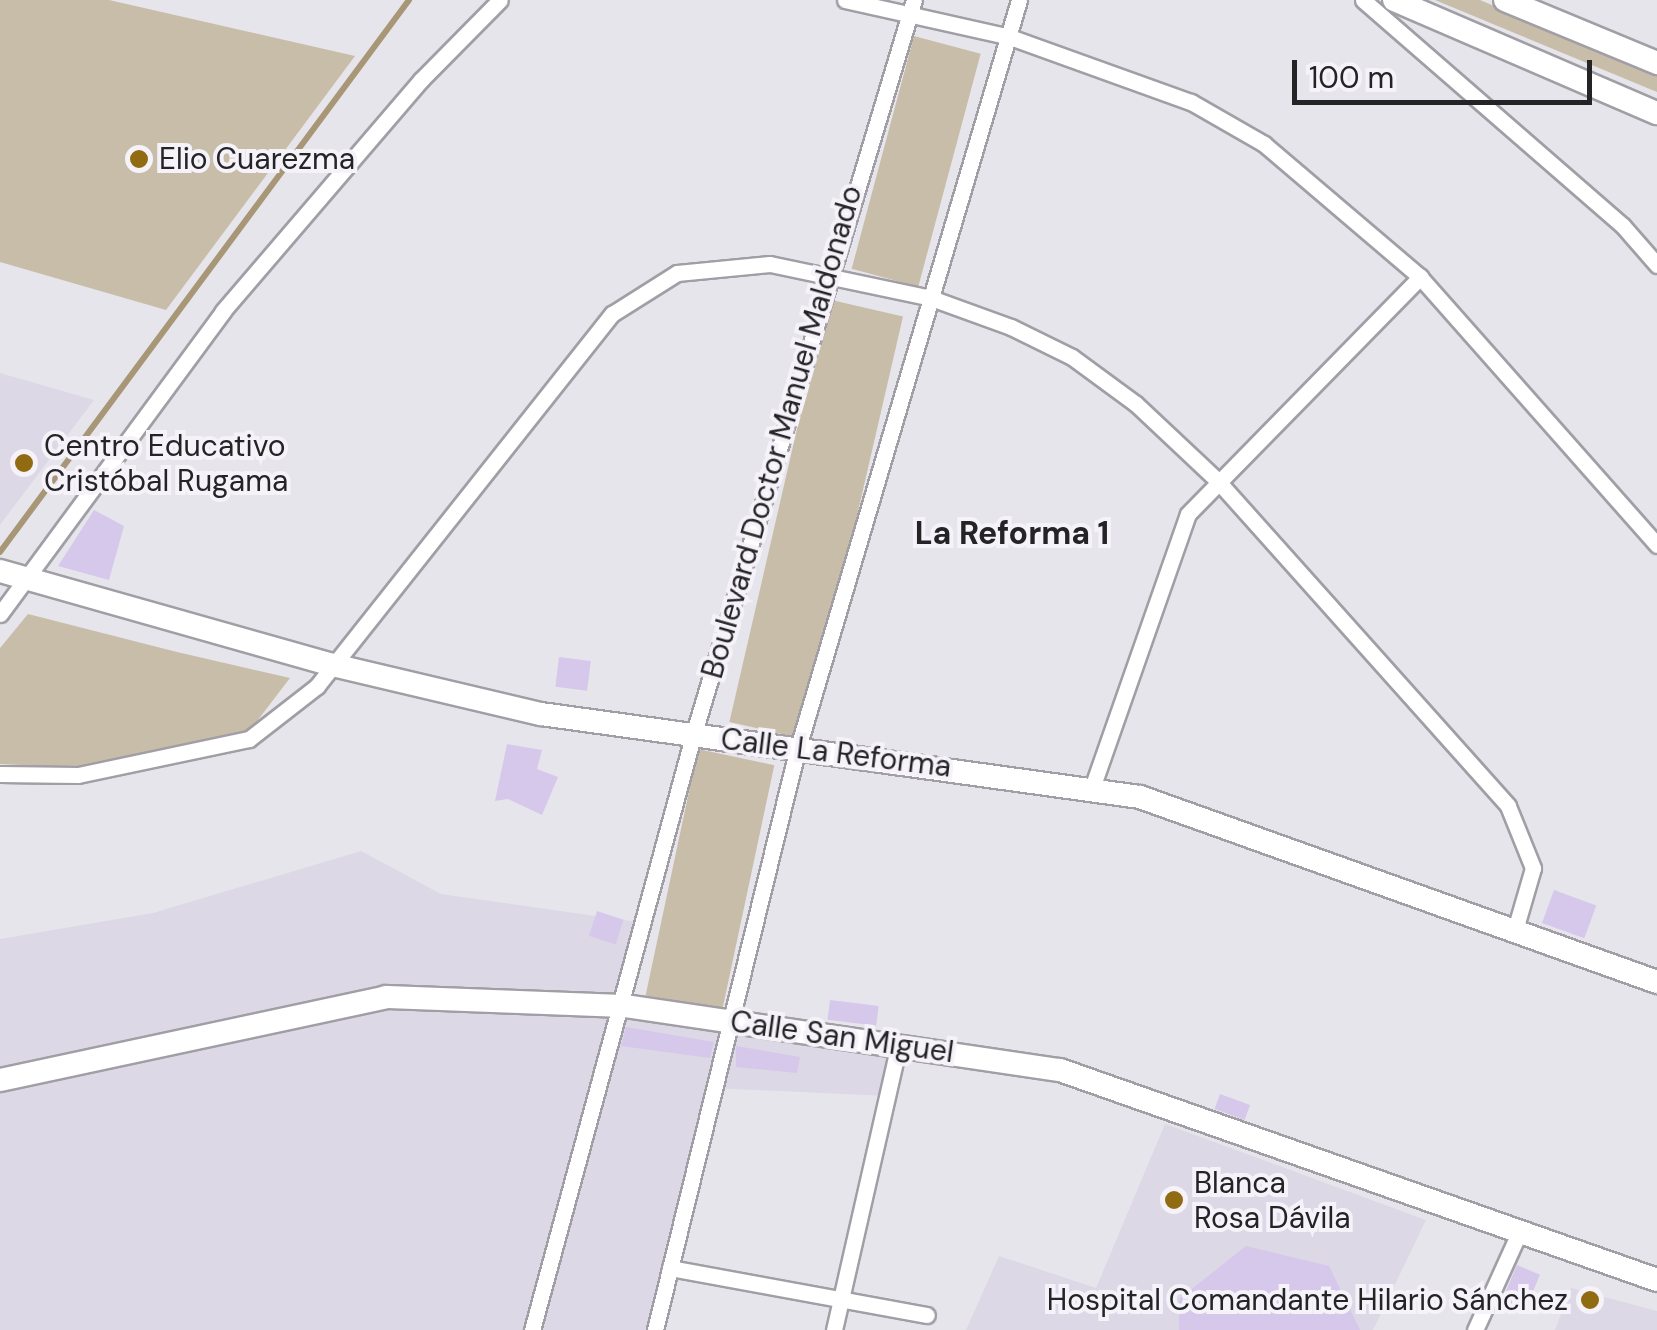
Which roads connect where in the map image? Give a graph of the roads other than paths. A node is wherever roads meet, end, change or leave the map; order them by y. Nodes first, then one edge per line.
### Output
1 (500, 0) edge
2 (844, 0) edge
3 (1019, 0) edge
4 (1363, 0) edge
5 (1394, 0) edge
6 (1505, 0) edge
7 (912, 7) edge
8 (1010, 37) junction
9 (1657, 63) edge
10 (1657, 113) edge
11 (1657, 265) edge
12 (1420, 276) junction
13 (825, 279) junction
14 (931, 298) junction
15 (1216, 479) junction
16 (1657, 545) edge
17 (14, 575) edge
18 (0, 614) edge
19 (333, 666) junction
20 (693, 736) junction
21 (798, 751) junction
22 (0, 774) edge
23 (1092, 788) junction
24 (1515, 930) junction
25 (1657, 982) edge
26 (625, 1006) junction
27 (726, 1021) junction
28 (899, 1044) junction
29 (0, 1080) edge
30 (1518, 1235) junction
31 (670, 1268) junction
32 (1657, 1280) edge
33 (842, 1293) junction
34 (928, 1314) dead end
35 (532, 1330) edge
36 (656, 1330) edge
37 (834, 1330) edge
38 (1475, 1330) edge

1 - 17 street
2 - 7 street
3 - 8 street
4 - 11 street
5 - 10 street
6 - 9 street
7 - 8 street
7 - 13 street, Boulevard Doctor Manuel Maldonado
8 - 12 street
8 - 14 street
12 - 15 street
12 - 16 street
13 - 14 street
13 - 19 street
13 - 20 street, Boulevard Doctor Manuel Maldonado
14 - 15 street
14 - 21 street
15 - 23 street
15 - 24 street
17 - 18 street
17 - 19 street, Calle La Reforma
19 - 20 street, Calle La Reforma
19 - 22 street
20 - 21 street, Calle La Reforma
20 - 26 street, Boulevard Doctor Manuel Maldonado
21 - 23 street, Calle La Reforma
21 - 27 street
23 - 24 street, Calle La Reforma
24 - 25 street, Calle La Reforma
26 - 27 street, Calle San Miguel
26 - 29 street, Calle San Miguel
26 - 35 street, Boulevard Doctor Manuel Maldonado
27 - 28 street, Calle San Miguel
27 - 31 street
28 - 30 street, Calle San Miguel
28 - 33 street
30 - 32 street, Calle San Miguel
30 - 38 street
31 - 33 street
31 - 36 street
33 - 34 street
33 - 37 street

